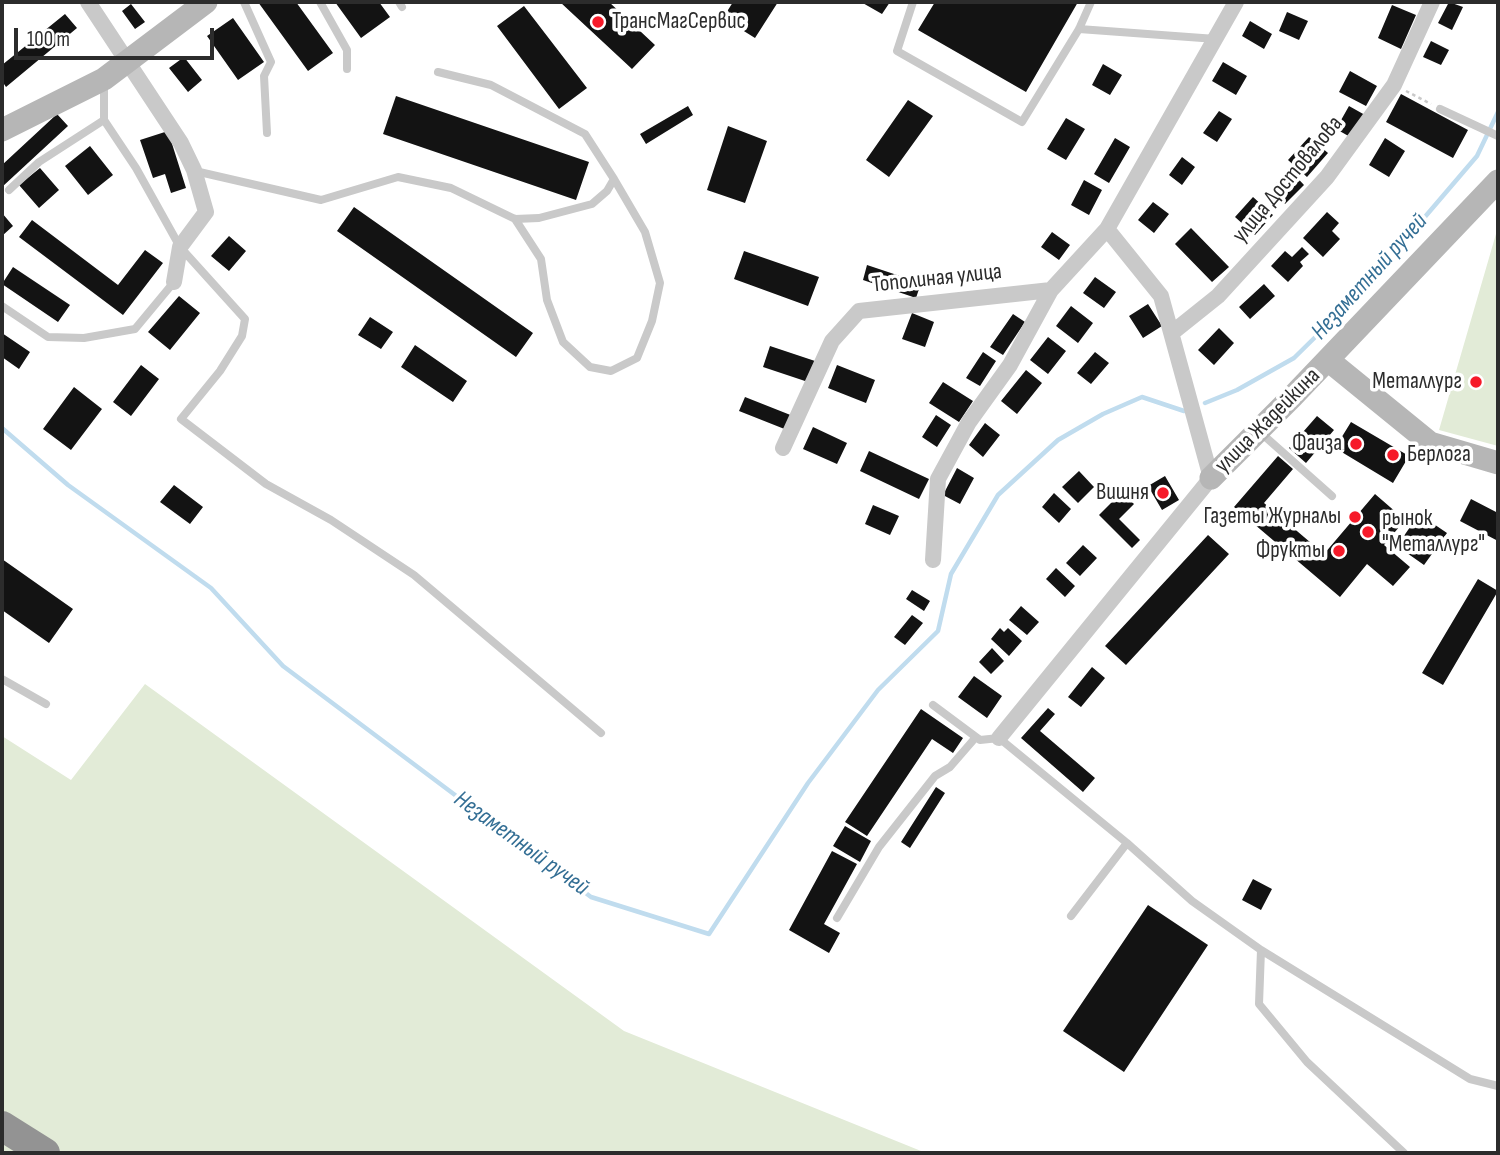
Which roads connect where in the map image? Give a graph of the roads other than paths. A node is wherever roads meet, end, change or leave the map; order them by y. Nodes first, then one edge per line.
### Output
1 (88, 2) edge
2 (206, 2) edge
3 (244, 2) edge
4 (320, 2) edge
5 (914, 2) edge
6 (1091, 2) edge
7 (1236, 2) edge
8 (1432, 2) edge
9 (1079, 29) junction
10 (1216, 40) junction
11 (126, 64) junction
12 (347, 69) dead end
13 (438, 72) dead end
14 (104, 79) junction
15 (1440, 109) road end
16 (104, 120) junction
17 (2, 130) edge
18 (267, 133) dead end
19 (1498, 136) edge
20 (194, 170) junction
21 (614, 179) junction
22 (1498, 181) edge
23 (9, 190) dead end
24 (515, 219) junction
25 (1107, 229) junction
26 (180, 247) junction
27 (174, 282) joint
28 (1051, 290) junction
29 (2, 306) edge
30 (1173, 332) junction
31 (1328, 360) junction
32 (1258, 430) junction
33 (783, 448) dead end
34 (1498, 463) edge
35 (1211, 478) junction
36 (1332, 496) dead end
37 (933, 561) dead end
38 (2, 679) edge
39 (46, 704) dead end
40 (933, 705) dead end
41 (601, 733) dead end
42 (976, 737) junction
43 (999, 738) junction
44 (1127, 843) junction
45 (1071, 916) dead end
46 (837, 918) dead end
47 (1261, 950) junction
48 (1498, 1086) edge
49 (2, 1126) edge
50 (45, 1153) edge
51 (1404, 1153) edge

1 - 11 street
2 - 11 street
3 - 18 lane
4 - 12 lane
5 - 9 lane
6 - 9 lane
7 - 10 street
8 - 30 street, улица Достовалова
9 - 10 lane
10 - 25 street
11 - 14 street
11 - 20 street
13 - 21 lane
14 - 16 lane
14 - 17 street
15 - 19 lane
16 - 23 lane
16 - 26 lane
20 - 24 lane
20 - 26 street
21 - 24 lane
21 - 24 lane
22 - 31 street, улица Жадейкина
25 - 28 street
25 - 30 street
26 - 27 street
26 - 41 lane
27 - 29 lane
28 - 33 street, Тополиная улица
28 - 37 street
30 - 35 street
31 - 32 street, улица Жадейкина
31 - 34 street
32 - 35 street, улица Жадейкина
32 - 36 lane
35 - 43 street
38 - 39 lane
40 - 42 lane
42 - 43 lane
42 - 46 lane
43 - 44 lane
44 - 45 lane
44 - 47 lane
47 - 48 lane
47 - 51 lane
49 - 50 highway

